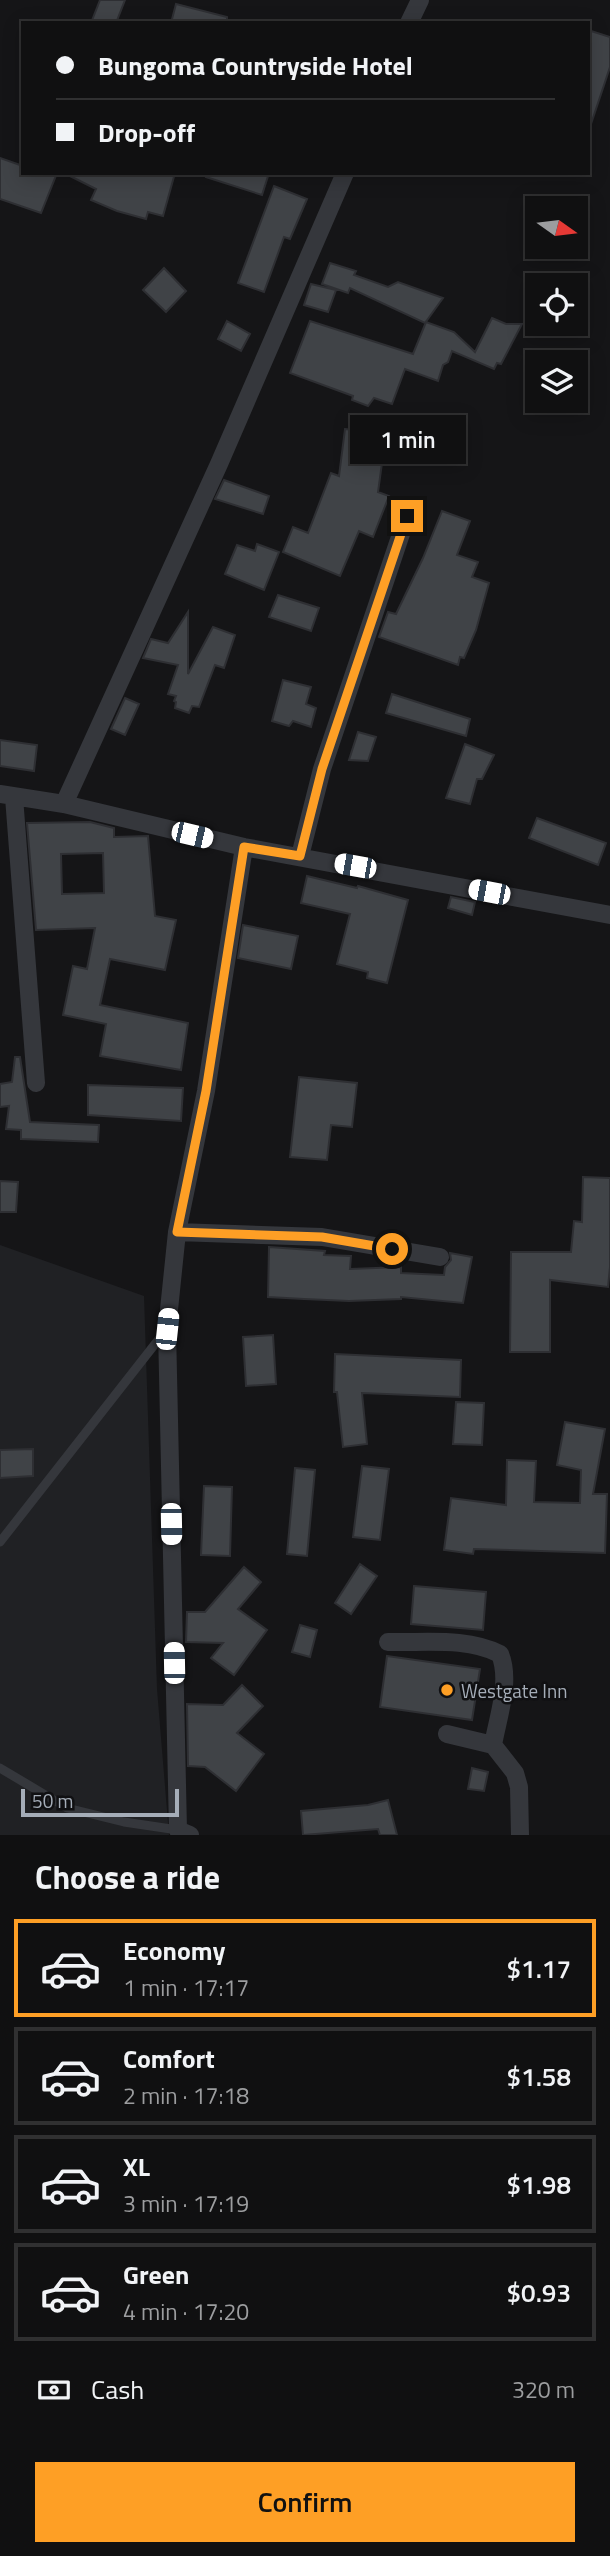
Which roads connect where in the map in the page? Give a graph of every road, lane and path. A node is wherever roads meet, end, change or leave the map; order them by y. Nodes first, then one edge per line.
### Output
1 (420, 0) edge
2 (410, 21) edge
3 (344, 175) edge
4 (407, 516) dead end
5 (7, 795) edge
6 (64, 804) junction
7 (244, 847) junction
8 (300, 856) junction
9 (610, 915) edge
10 (36, 1083) dead end
11 (177, 1232) junction
12 (440, 1257) dead end
13 (167, 1329) junction
14 (0, 1542) edge
15 (388, 1642) dead end
16 (447, 1734) dead end
17 (493, 1745) junction
18 (0, 1768) edge
19 (184, 1833) edge
20 (520, 1835) edge

1 - 2 street
3 - 6 street
4 - 8 street
5 - 6 street
5 - 10 street
6 - 7 street
7 - 8 street
7 - 11 street
8 - 9 street
11 - 12 street
11 - 13 street
13 - 14 lane
13 - 19 street
15 - 17 street
16 - 17 street
17 - 20 street
18 - 19 lane

